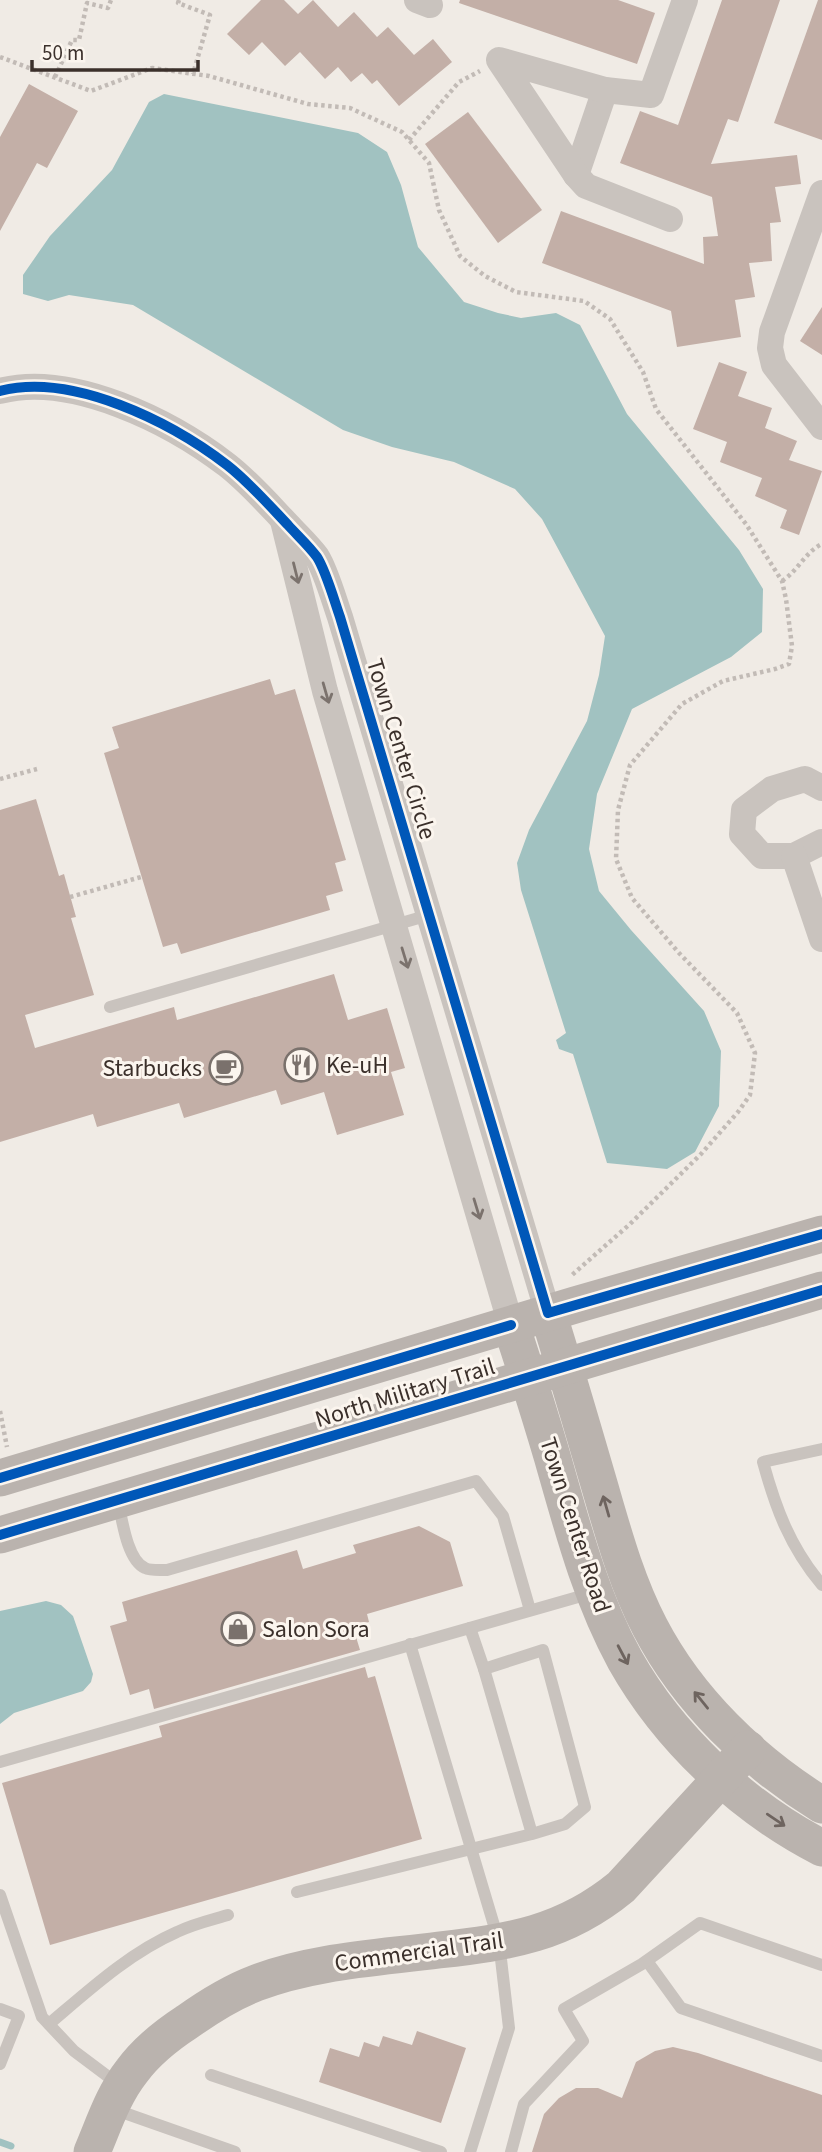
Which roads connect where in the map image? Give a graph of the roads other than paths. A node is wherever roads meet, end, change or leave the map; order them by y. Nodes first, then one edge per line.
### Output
1 (685, 0) edge
2 (605, 90) junction
3 (576, 175) junction
4 (822, 193) edge
5 (670, 219) dead end
6 (810, 257) edge
7 (0, 391) edge
8 (822, 427) edge
9 (282, 519) junction
10 (822, 788) edge
11 (822, 842) edge
12 (794, 856) junction
13 (429, 915) junction
14 (395, 925) junction
15 (822, 939) edge
16 (110, 1007) dead end
17 (822, 1234) edge
18 (822, 1290) edge
19 (548, 1313) junction
20 (511, 1325) junction
21 (565, 1368) junction
22 (528, 1378) junction
23 (822, 1449) edge
24 (4, 1463) edge
25 (118, 1501) junction
26 (0, 1535) edge
27 (822, 1585) edge
28 (594, 1593) junction
29 (530, 1610) junction
30 (470, 1628) junction
31 (410, 1644) junction
32 (484, 1669) junction
33 (748, 1749) junction
34 (0, 1762) edge
35 (722, 1777) junction
36 (822, 1805) edge
37 (532, 1834) junction
38 (822, 1848) edge
39 (471, 1849) junction
40 (297, 1892) dead end
41 (0, 1895) edge
42 (228, 1915) dead end
43 (499, 1941) junction
44 (647, 1961) junction
45 (822, 1965) edge
46 (0, 2009) edge
47 (48, 2024) junction
48 (822, 2056) edge
49 (0, 2064) edge
50 (211, 2075) dead end
51 (116, 2097) junction
52 (94, 2148) edge
53 (235, 2152) edge
54 (441, 2152) edge
55 (470, 2152) edge
56 (511, 2152) edge

1 - 2 street
2 - 3 street
2 - 3 street
3 - 5 street
4 - 6 street
6 - 8 street
7 - 9 street, Town Center Circle
9 - 13 street, Town Center Circle
9 -> 14 street
10 - 12 street
11 - 12 street
12 - 15 street
13 - 14 lane
13 - 19 street, Town Center Circle
14 - 16 lane
14 -> 20 street
17 - 19 main road, North Military Trail
18 - 21 main road, North Military Trail
19 - 20 main road, North Military Trail
19 - 21 main road, Town Center Road
20 - 22 main road, Town Center Road
20 - 24 main road, North Military Trail
21 - 22 main road, North Military Trail
33 -> 21 main road, Town Center Road
22 - 25 main road, North Military Trail
22 - 28 main road, Town Center Road
23 - 27 lane
25 - 26 main road, North Military Trail
25 - 29 lane
28 - 29 lane
28 -> 35 main road, Town Center Road
29 - 30 lane
30 - 31 lane
30 - 32 lane
31 - 34 lane
31 - 39 lane
32 - 37 lane
32 - 37 lane
33 - 35 main road, Commercial Trail
33 - 36 main road, Town Center Road
35 -> 38 main road, Town Center Road
35 - 43 main road, Commercial Trail
37 - 39 lane
39 - 40 lane
39 - 43 lane
41 - 47 lane
42 - 47 lane
43 - 51 main road, Commercial Trail
43 - 55 lane
44 - 45 lane
44 - 48 lane
44 - 56 lane
46 - 49 lane
47 - 51 lane
50 - 54 lane
51 - 52 main road, Commercial Trail
51 - 53 lane

